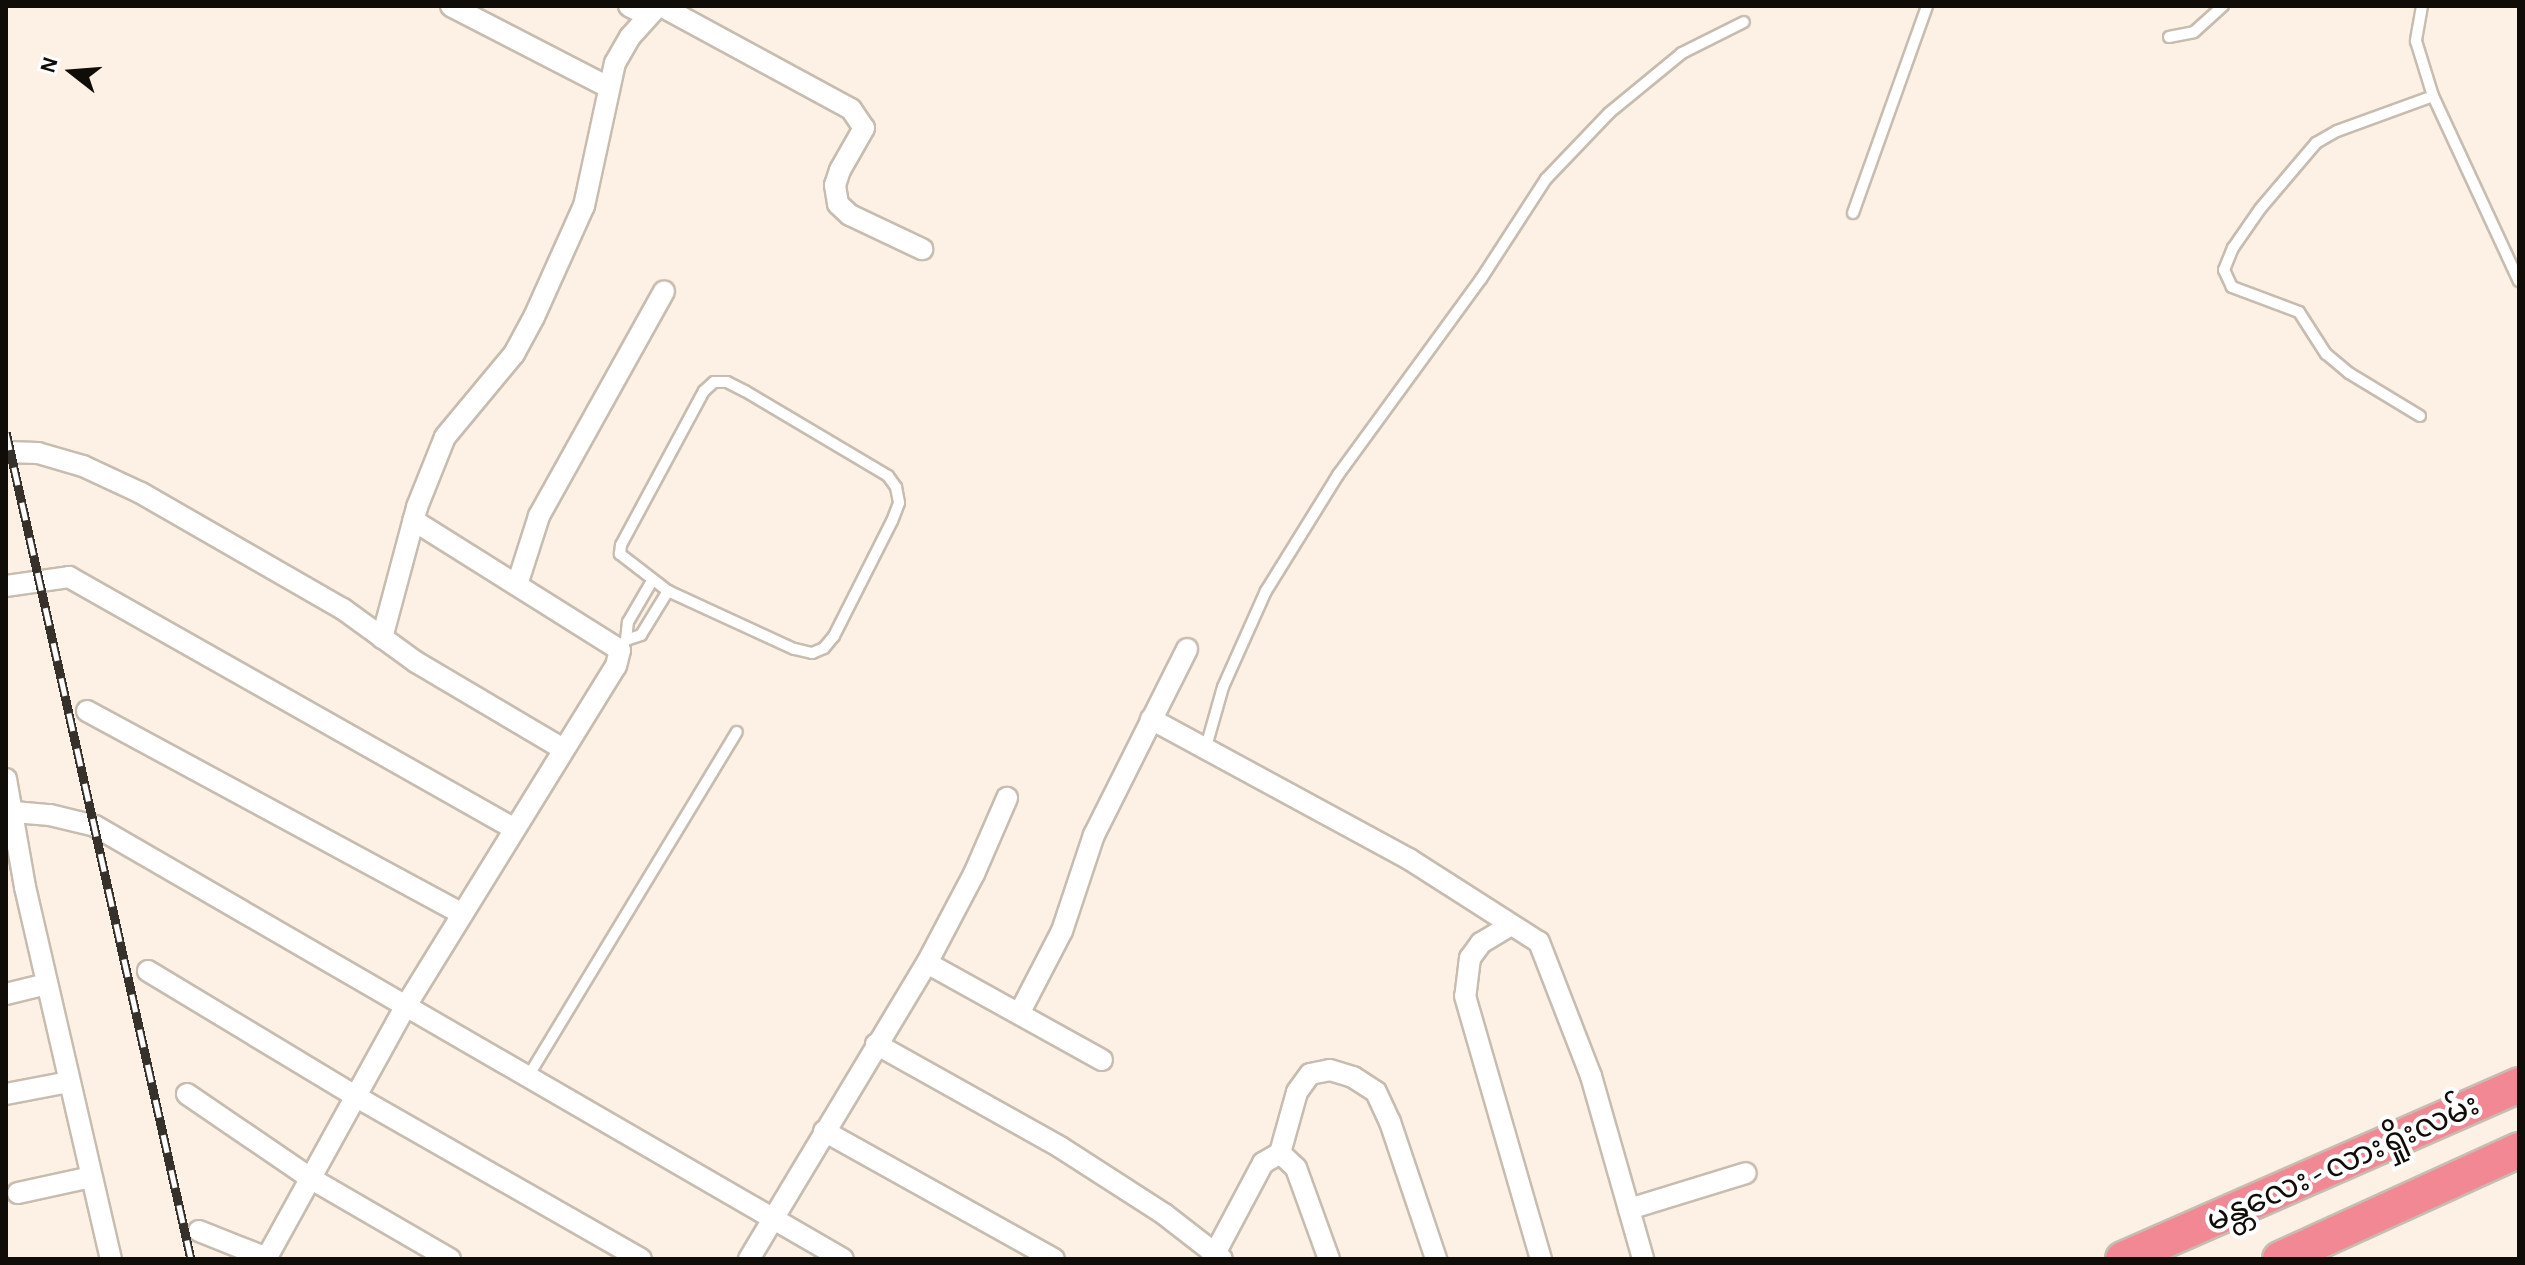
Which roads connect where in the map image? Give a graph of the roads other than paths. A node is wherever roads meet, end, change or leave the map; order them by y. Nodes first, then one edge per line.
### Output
1 (451, 6) edge
2 (1927, 6) edge
3 (2223, 6) edge
4 (2422, 6) edge
5 (649, 8) edge
6 (1744, 22) dead end
7 (2169, 37) dead end
8 (608, 87) junction
9 (2433, 96) junction
10 (1853, 213) dead end
11 (922, 249) dead end
12 (2519, 281) edge
13 (664, 291) dead end
14 (2420, 416) dead end
15 (6, 452) edge
16 (413, 520) junction
17 (652, 581) junction
18 (517, 585) junction
19 (6, 586) edge
20 (668, 591) junction
21 (382, 638) junction
22 (623, 645) junction
23 (1187, 649) dead end
24 (87, 711) dead end
25 (1151, 719) junction
26 (737, 732) dead end
27 (1206, 747) junction
28 (563, 749) junction
29 (9, 796) edge
30 (1007, 798) dead end
31 (513, 828) junction
32 (16, 890) edge
33 (462, 914) junction
34 (1511, 925) junction
35 (927, 963) junction
36 (148, 971) dead end
37 (47, 984) junction
38 (6, 994) edge
39 (407, 1004) junction
40 (1020, 1012) junction
41 (876, 1044) junction
42 (1102, 1060) dead end
43 (529, 1075) junction
44 (69, 1082) junction
45 (2519, 1085) edge
46 (6, 1094) edge
47 (187, 1094) dead end
48 (355, 1096) junction
49 (824, 1131) junction
50 (2519, 1150) edge
51 (1280, 1153) junction
52 (1746, 1173) dead end
53 (91, 1177) junction
54 (310, 1178) junction
55 (18, 1193) dead end
56 (1629, 1209) junction
57 (772, 1219) junction
58 (199, 1231) dead end
59 (1217, 1256) edge
60 (266, 1258) edge
61 (111, 1259) edge
62 (450, 1259) edge
63 (641, 1259) edge
64 (749, 1259) edge
65 (843, 1259) edge
66 (1054, 1259) edge
67 (1329, 1259) edge
68 (1436, 1259) edge
69 (1541, 1259) edge
70 (1643, 1259) edge
71 (2123, 1259) edge
72 (2280, 1259) edge

1 - 8 street
2 - 10 lane
3 - 7 lane
4 - 9 lane
5 - 8 street
5 - 11 street
6 - 27 lane
8 - 16 street
9 - 12 lane
9 - 14 lane
13 - 18 street
15 - 21 street
16 - 18 street
16 - 21 street
17 - 20 lane
17 - 20 lane
17 - 22 lane
18 - 22 street
19 - 31 street
20 - 22 lane
21 - 28 street
22 - 28 street
23 - 25 street
24 - 33 street
25 - 27 street
25 - 40 street
26 - 43 lane
27 - 34 street
28 - 31 street
29 - 32 street
29 - 39 street
30 - 35 street
31 - 33 street
32 - 37 street
33 - 39 street
34 - 56 street
34 - 69 street
35 - 40 street
35 - 41 street
36 - 48 street
37 - 38 street
37 - 44 street
39 - 43 street
39 - 48 street
40 - 42 street
41 - 49 street
41 - 59 street
43 - 57 street
44 - 46 street
44 - 53 street
45 - 71 highway, မန္တလေး - လားရှိုးလမ်း
47 - 54 street
48 - 54 street
48 - 63 street
49 - 57 street
49 - 66 street
50 - 72 highway, မန္တလေး - လားရှိုးလမ်း
51 - 59 street
51 - 67 street
51 - 68 street
52 - 56 street
53 - 55 street
53 - 61 street
54 - 60 street
54 - 62 street
56 - 70 street
57 - 64 street
57 - 65 street
58 - 60 street

